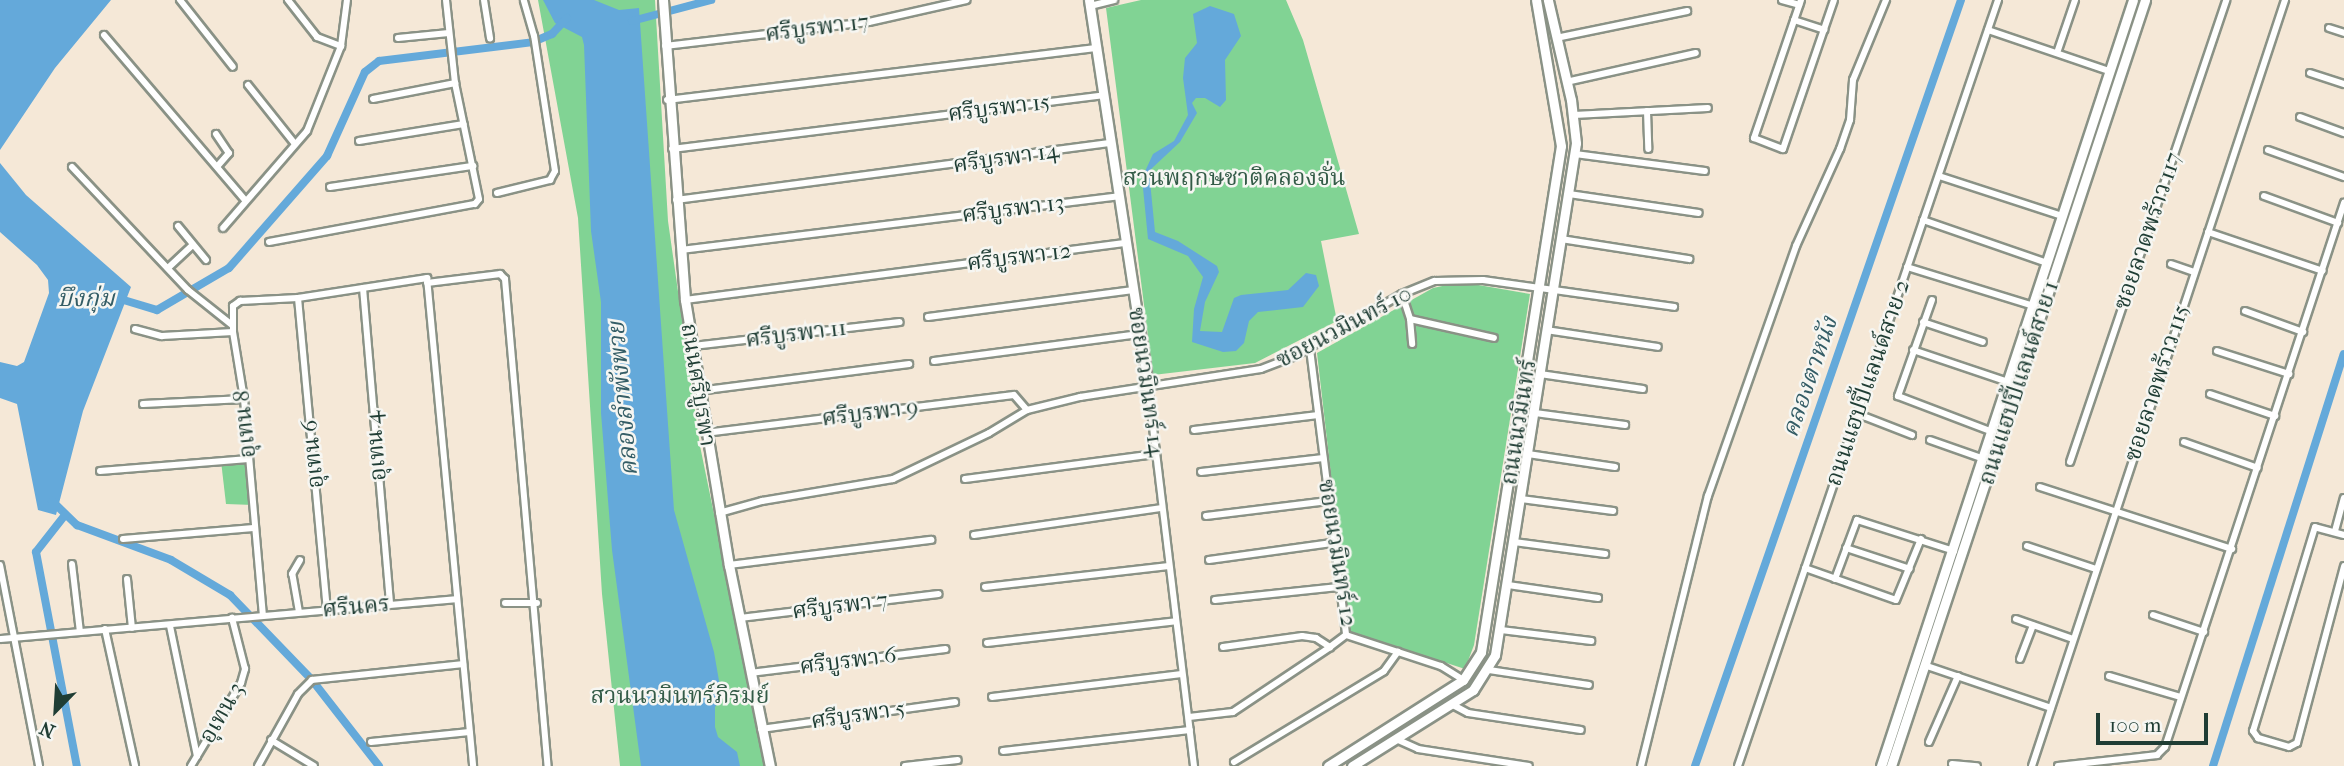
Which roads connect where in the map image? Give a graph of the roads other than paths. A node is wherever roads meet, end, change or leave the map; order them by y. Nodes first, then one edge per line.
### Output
1 (180, 0) edge
2 (288, 0) edge
3 (347, 0) edge
4 (446, 0) edge
5 (484, 0) edge
6 (524, 0) edge
7 (663, 0) edge
8 (967, 0) edge
9 (1114, 0) edge
10 (1535, 0) edge
11 (1548, 0) edge
12 (1782, 0) edge
13 (1833, 0) edge
14 (1886, 0) edge
15 (1998, 0) edge
16 (2075, 0) edge
17 (2133, 0) edge
18 (2145, 0) edge
19 (2225, 0) edge
20 (2285, 0) edge
21 (1089, 3) edge
22 (1800, 3) edge
23 (1687, 11) dead end
24 (1794, 20) junction
25 (2329, 28) dead end
26 (1824, 30) junction
27 (1988, 30) junction
28 (449, 33) junction
29 (2344, 33) edge
30 (104, 35) dead end
31 (398, 38) dead end
32 (490, 38) dead end
33 (1556, 38) junction
34 (341, 46) junction
35 (665, 46) junction
36 (1096, 48) junction
37 (1696, 53) dead end
38 (2057, 53) junction
39 (233, 67) dead end
40 (2109, 71) junction
41 (2311, 73) dead end
42 (2119, 74) junction
43 (1566, 82) junction
44 (455, 83) junction
45 (2344, 84) edge
46 (248, 85) dead end
47 (1103, 95) junction
48 (373, 99) dead end
49 (667, 100) junction
50 (1708, 108) dead end
51 (1647, 111) junction
52 (1574, 115) junction
53 (2300, 117) dead end
54 (464, 124) junction
55 (2344, 133) edge
56 (216, 134) dead end
57 (359, 141) dead end
58 (1111, 143) junction
59 (295, 144) junction
60 (672, 149) junction
61 (1648, 149) dead end
62 (2269, 150) dead end
63 (1575, 154) junction
64 (473, 166) junction
65 (72, 167) dead end
66 (217, 167) junction
67 (1705, 171) dead end
68 (1939, 176) junction
69 (2344, 177) edge
70 (330, 187) dead end
71 (497, 193) dead end
72 (1569, 194) junction
73 (2264, 196) dead end
74 (1119, 197) junction
75 (244, 199) junction
76 (676, 200) junction
77 (2344, 203) edge
78 (1699, 213) dead end
79 (2062, 216) junction
80 (1923, 220) junction
81 (2338, 223) junction
82 (178, 226) dead end
83 (223, 228) dead end
84 (2208, 232) junction
85 (1561, 239) junction
86 (269, 242) dead end
87 (1126, 243) junction
88 (193, 245) junction
89 (681, 250) junction
90 (1689, 259) dead end
91 (205, 260) dead end
92 (2047, 263) junction
93 (2171, 264) dead end
94 (1907, 267) junction
95 (168, 268) junction
96 (2323, 271) junction
97 (2194, 272) junction
98 (427, 283) junction
99 (363, 288) junction
100 (1540, 288) junction
101 (1553, 288) junction
102 (1133, 290) junction
103 (1402, 294) junction
104 (298, 298) junction
105 (685, 300) junction
106 (1932, 300) dead end
107 (2034, 306) junction
108 (1674, 307) dead end
109 (2245, 311) dead end
110 (928, 317) dead end
111 (1410, 319) junction
112 (900, 322) dead end
113 (1923, 322) junction
114 (233, 328) junction
115 (135, 330) dead end
116 (1546, 330) junction
117 (2303, 332) junction
118 (1139, 334) junction
119 (1494, 338) dead end
120 (1983, 342) dead end
121 (1412, 344) dead end
122 (692, 346) junction
123 (1658, 347) dead end
124 (1310, 349) junction
125 (1913, 350) junction
126 (2217, 351) dead end
127 (934, 361) dead end
128 (909, 364) dead end
129 (1540, 374) junction
130 (2289, 374) junction
131 (2013, 384) junction
132 (1148, 386) junction
133 (1643, 389) dead end
134 (698, 391) junction
135 (2210, 394) dead end
136 (244, 399) junction
137 (143, 404) dead end
138 (1027, 410) junction
139 (1535, 413) junction
140 (1318, 415) junction
141 (1858, 415) junction
142 (2276, 416) junction
143 (1625, 425) dead end
144 (1194, 430) dead end
145 (1993, 432) junction
146 (705, 433) junction
147 (1912, 435) dead end
148 (1930, 440) dead end
149 (2184, 442) dead end
150 (1155, 454) junction
151 (1528, 454) junction
152 (1323, 458) junction
153 (249, 459) junction
154 (1984, 459) junction
155 (2070, 462) dead end
156 (1615, 467) dead end
157 (2258, 468) junction
158 (100, 471) dead end
159 (1201, 472) dead end
160 (965, 479) dead end
161 (2040, 488) dead end
162 (2344, 498) edge
163 (1521, 499) junction
164 (1328, 501) junction
165 (1162, 508) junction
166 (1613, 511) dead end
167 (2116, 512) junction
168 (719, 513) junction
169 (1206, 516) dead end
170 (254, 528) junction
171 (2335, 531) junction
172 (974, 534) dead end
173 (2344, 535) edge
174 (123, 539) dead end
175 (1920, 539) junction
176 (931, 540) dead end
177 (1514, 542) junction
178 (1332, 543) junction
179 (2027, 547) dead end
180 (1846, 548) junction
181 (2232, 549) junction
182 (1958, 552) junction
183 (1605, 554) dead end
184 (300, 560) dead end
185 (1209, 560) dead end
186 (72, 564) dead end
187 (0, 565) edge
188 (729, 565) junction
189 (1169, 566) junction
190 (2344, 566) edge
191 (1805, 568) junction
192 (1910, 569) junction
193 (2096, 569) junction
194 (127, 579) dead end
195 (1835, 579) junction
196 (1508, 585) junction
197 (985, 587) dead end
198 (1338, 587) junction
199 (1946, 587) junction
200 (939, 594) dead end
201 (1598, 598) dead end
202 (455, 599) junction
203 (1215, 600) dead end
204 (505, 603) dead end
205 (537, 603) junction
206 (390, 604) junction
207 (327, 609) junction
208 (299, 612) junction
209 (260, 615) junction
210 (2153, 615) dead end
211 (233, 618) junction
212 (740, 618) junction
213 (2015, 619) dead end
214 (1176, 621) junction
215 (2032, 625) junction
216 (170, 626) junction
217 (132, 628) junction
218 (105, 629) junction
219 (1501, 630) junction
220 (80, 632) junction
221 (2204, 632) junction
222 (1346, 635) junction
223 (13, 638) junction
224 (0, 639) edge
225 (2073, 639) junction
226 (1591, 641) dead end
227 (987, 643) dead end
228 (1223, 647) dead end
229 (1330, 647) junction
230 (946, 649) dead end
231 (1398, 652) junction
232 (2020, 659) dead end
233 (463, 664) junction
234 (1924, 665) junction
235 (1489, 670) junction
236 (750, 673) junction
237 (1182, 674) junction
238 (1958, 676) junction
239 (2109, 676) dead end
240 (1463, 680) junction
241 (1589, 685) dead end
242 (992, 696) dead end
243 (2181, 697) junction
244 (955, 702) dead end
245 (1452, 705) junction
246 (2050, 708) junction
247 (1189, 717) junction
248 (761, 729) junction
249 (1190, 730) junction
250 (1581, 730) dead end
251 (469, 732) junction
252 (1396, 739) junction
253 (271, 740) junction
254 (370, 742) dead end
255 (1929, 742) dead end
256 (1003, 751) dead end
257 (197, 756) junction
258 (958, 760) dead end
259 (1234, 762) dead end
260 (1952, 764) dead end
261 (39, 766) edge
262 (135, 766) edge
263 (191, 766) edge
264 (258, 766) edge
265 (314, 766) edge
266 (473, 766) edge
267 (548, 766) edge
268 (770, 766) edge
269 (905, 766) edge
270 (1194, 766) edge
271 (1328, 766) edge
272 (1352, 766) edge
273 (1529, 766) edge
274 (1641, 766) edge
275 (1738, 766) edge
276 (1881, 766) edge
277 (1891, 766) edge
278 (1969, 766) edge
279 (1977, 766) edge
280 (2032, 766) edge
281 (2059, 766) edge

1 - 39 street
2 - 34 street
3 - 34 street
4 - 28 street
5 - 32 street
6 - 71 street
7 - 35 street, ถนนศรีบูรพา
8 - 35 street, ศรีบูรพา 17
9 - 21 street
10 - 100 street, ถนนนวมินทร์
11 - 33 street, ถนนนวมินทร์
12 - 22 street
13 - 26 street
14 - 274 street
15 - 27 street, ถนนแฮปปี้แลนด์สาย 2
16 - 38 street
17 - 40 street, ถนนแฮปปี้แลนด์สาย 1
18 - 42 street, ถนนแฮปปี้แลนด์สาย 1
19 - 155 street, ซอยลาดพร้าว 117
20 - 84 street, ซอยลาดพร้าว 115
21 - 36 street, ซอยนวมินทร์ 14
22 - 24 street
23 - 33 street
24 - 26 street
24 - 26 street
25 - 29 street
27 - 38 street
27 - 68 street, ถนนแฮปปี้แลนด์สาย 2
28 - 31 street
28 - 44 street
30 - 66 street
33 - 43 street, ถนนนวมินทร์
34 - 59 street
35 - 49 street, ถนนศรีบูรพา
36 - 47 street, ซอยนวมินทร์ 14
36 - 49 street
37 - 43 street
38 - 40 street
40 - 42 street
40 - 79 street, ถนนแฮปปี้แลนด์สาย 1
41 - 45 street
42 - 131 street, ถนนแฮปปี้แลนด์สาย 1
43 - 52 street, ถนนนวมินทร์
44 - 48 street
44 - 54 street
46 - 59 street
47 - 58 street, ซอยนวมินทร์ 14
47 - 60 street, ศรีบูรพา 15
49 - 60 street, ถนนศรีบูรพา
50 - 51 street
51 - 52 street
51 - 61 street
52 - 63 street, ถนนนวมินทร์
53 - 55 street
54 - 57 street
54 - 64 street
56 - 66 street
58 - 74 street, ซอยนวมินทร์ 14
58 - 76 street, ศรีบูรพา 14
59 - 75 street
60 - 76 street, ถนนศรีบูรพา
62 - 69 street
63 - 67 street
63 - 72 street, ถนนนวมินทร์
64 - 70 street
64 - 86 street
65 - 95 street
66 - 75 street
68 - 79 street
68 - 80 street, ถนนแฮปปี้แลนด์สาย 2
72 - 78 street
72 - 85 street, ถนนนวมินทร์
73 - 81 street
74 - 87 street, ซอยนวมินทร์ 14
74 - 89 street, ศรีบูรพา 13
75 - 83 street
76 - 89 street, ถนนศรีบูรพา
77 - 81 street
79 - 92 street, ถนนแฮปปี้แลนด์สาย 1
80 - 92 street
80 - 94 street, ถนนแฮปปี้แลนด์สาย 2
81 - 96 street
82 - 88 street
84 - 96 street
84 - 97 street, ซอยลาดพร้าว 115
85 - 90 street
85 - 101 street, ถนนนวมินทร์
87 - 102 street, ซอยนวมินทร์ 14
87 - 105 street, ศรีบูรพา 12
88 - 91 street
88 - 95 street
89 - 105 street, ถนนศรีบูรพา
92 - 107 street, ถนนแฮปปี้แลนด์สาย 1
93 - 97 street
94 - 107 street
94 - 141 street, ถนนแฮปปี้แลนด์สาย 2
95 - 114 street
96 - 117 street
97 - 167 street, ซอยลาดพร้าว 115
98 - 99 street
98 - 202 street
98 - 205 street
99 - 104 street
99 - 206 street, อุเทน 4
100 - 101 street, ซอยนวมินทร์ 10
100 - 103 street, ซอยนวมินทร์ 10
100 - 240 street, ถนนนวมินทร์
101 - 108 street, ซอยนวมินทร์ 10
101 - 116 street, ถนนนวมินทร์
102 - 110 street
102 - 118 street, ซอยนวมินทร์ 14
103 - 111 street
103 - 124 street, ซอยนวมินทร์ 10
104 - 114 street
104 - 207 street, อุเทน 6
105 - 122 street, ถนนศรีบูรพา
106 - 113 street
107 - 131 street, ถนนแฮปปี้แลนด์สาย 1
109 - 117 street
111 - 119 street
111 - 121 street
112 - 122 street, ศรีบูรพา 11
113 - 120 street
113 - 125 street
114 - 115 street
114 - 136 street, อุเทน 8
116 - 123 street
116 - 129 street, ถนนนวมินทร์
117 - 130 street
118 - 127 street
118 - 132 street, ซอยนวมินทร์ 14
122 - 134 street, ถนนศรีบูรพา
124 - 132 street, ซอยนวมินทร์ 10
124 - 140 street, ซอยนวมินทร์ 12
125 - 131 street
125 - 145 street
126 - 130 street
128 - 134 street
129 - 133 street
129 - 139 street, ถนนนวมินทร์
130 - 142 street
131 - 145 street, ถนนแฮปปี้แลนด์สาย 1
131 - 182 street, ถนนแฮปปี้แลนด์สาย 1
132 - 138 street, ซอยนวมินทร์ 10
132 - 150 street, ซอยนวมินทร์ 14
134 - 146 street, ถนนศรีบูรพา
135 - 142 street
136 - 137 street
136 - 153 street, อุเทน 8
138 - 146 street, ศรีบูรพา 9
138 - 168 street
139 - 143 street
139 - 151 street, ถนนนวมินทร์
140 - 144 street
140 - 152 street, ซอยนวมินทร์ 12
141 - 147 street
141 - 191 street, ถนนแฮปปี้แลนด์สาย 2
142 - 157 street
145 - 154 street, ถนนแฮปปี้แลนด์สาย 1
146 - 168 street, ถนนศรีบูรพา
148 - 154 street
149 - 157 street
150 - 160 street
150 - 165 street, ซอยนวมินทร์ 14
151 - 156 street
151 - 163 street, ถนนนวมินทร์
152 - 159 street
152 - 164 street, ซอยนวมินทร์ 12
153 - 158 street
153 - 170 street, อุเทน 8
154 - 182 street, ถนนแฮปปี้แลนด์สาย 1
157 - 181 street
161 - 167 street
162 - 171 street
163 - 166 street
163 - 177 street, ถนนนวมินทร์
164 - 169 street
164 - 178 street, ซอยนวมินทร์ 12
165 - 172 street
165 - 189 street, ซอยนวมินทร์ 14
167 - 181 street
167 - 193 street, ซอยลาดพร้าว 115
168 - 188 street, ถนนศรีบูรพา
170 - 174 street
170 - 209 street, อุเทน 8
171 - 173 street
171 - 190 street
175 - 180 street
175 - 182 street
175 - 192 street
176 - 188 street
177 - 183 street
177 - 196 street, ถนนนวมินทร์
178 - 185 street
178 - 198 street, ซอยนวมินทร์ 12
179 - 193 street
180 - 192 street
180 - 195 street
181 - 221 street
182 - 199 street, ถนนแฮปปี้แลนด์สาย 1
184 - 208 street
186 - 220 street
187 - 223 street
188 - 212 street, ถนนศรีบูรพา
189 - 197 street
189 - 214 street, ซอยนวมินทร์ 14
191 - 195 street
191 - 275 street, ถนนแฮปปี้แลนด์สาย 2
192 - 195 street
193 - 225 street, ซอยลาดพร้าว 115
194 - 217 street
196 - 201 street
196 - 219 street, ถนนนวมินทร์
198 - 203 street
198 - 222 street, ซอยนวมินทร์ 12
199 - 234 street, ถนนแฮปปี้แลนด์สาย 1
199 - 276 street, ถนนแฮปปี้แลนด์สาย 1
200 - 212 street, ศรีบูรพา 7
202 - 206 street, ศรีนคร
202 - 233 street
204 - 205 street
205 - 267 street
206 - 207 street, ศรีนคร
207 - 208 street, ศรีนคร
208 - 209 street, ศรีนคร
209 - 211 street, ศรีนคร
210 - 221 street
211 - 216 street, ศรีนคร
211 - 257 street, อุเทน 3
212 - 236 street, ถนนศรีบูรพา
213 - 215 street
214 - 227 street
214 - 237 street, ซอยนวมินทร์ 14
215 - 225 street
215 - 232 street
216 - 217 street, ศรีนคร
216 - 257 street
217 - 218 street, ศรีนคร
218 - 220 street, ศรีนคร
218 - 262 street
219 - 226 street
219 - 235 street, ถนนนวมินทร์
220 - 223 street, ศรีนคร
221 - 243 street
222 - 229 street
222 - 231 street, ซอยนวมินทร์ 12
223 - 224 street, ศรีนคร
223 - 261 street
225 - 246 street, ซอยลาดพร้าว 115
228 - 229 street
229 - 247 street
230 - 236 street, ศรีบูรพา 6
231 - 240 street, ซอยนวมินทร์ 12
231 - 259 street
233 - 251 street
233 - 253 street
234 - 238 street
234 - 277 street, ถนนแฮปปี้แลนด์สาย 1
235 - 241 street
235 - 245 street, ถนนนวมินทร์
236 - 248 street, ถนนศรีบูรพา
237 - 242 street
237 - 247 street, ซอยนวมินทร์ 14
238 - 246 street
238 - 255 street
239 - 243 street
240 - 271 street, ถนนนวมินทร์
243 - 281 street
244 - 248 street, ศรีบูรพา 5
245 - 250 street
245 - 252 street, ถนนนวมินทร์
246 - 280 street, ซอยลาดพร้าว 115
247 - 249 street, ซอยนวมินทร์ 14
248 - 268 street, ถนนศรีบูรพา
249 - 256 street
249 - 270 street, ซอยนวมินทร์ 14
251 - 254 street
251 - 266 street
252 - 272 street, ถนนนวมินทร์
252 - 273 street
253 - 264 street
253 - 265 street
257 - 263 street, อุเทน 3
258 - 269 street
260 - 278 street
278 - 279 street

